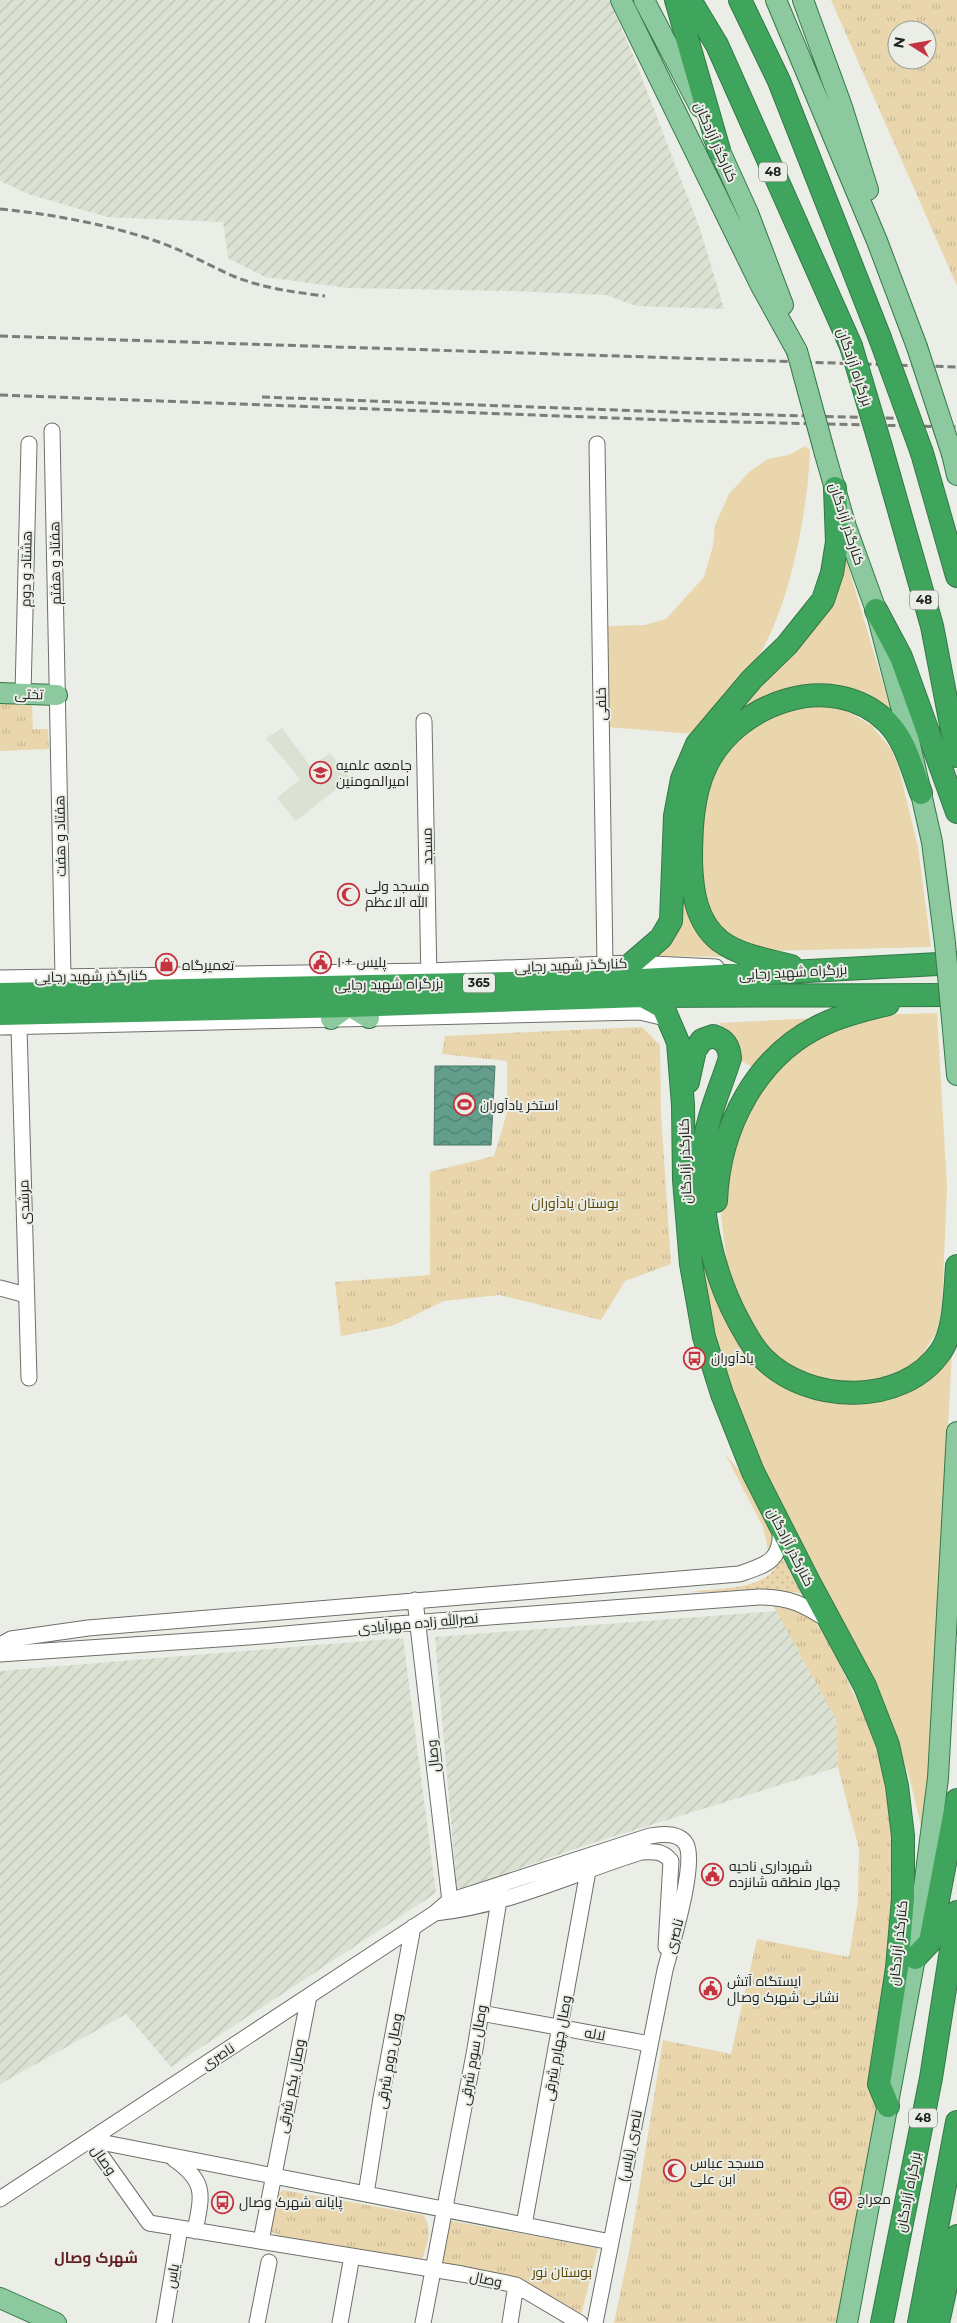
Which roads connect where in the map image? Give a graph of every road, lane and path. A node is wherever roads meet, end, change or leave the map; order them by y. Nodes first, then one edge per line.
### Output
1 (622, 0) edge
2 (644, 0) edge
3 (676, 0) edge
4 (690, 0) edge
5 (740, 0) edge
6 (776, 0) edge
7 (803, 0) edge
8 (719, 150) junction
9 (890, 276) junction
10 (797, 351) junction
11 (52, 432) dead end
12 (29, 444) dead end
13 (597, 444) dead end
14 (957, 475) edge
15 (835, 488) junction
16 (957, 576) edge
17 (876, 610) junction
18 (0, 693) edge
19 (23, 694) junction
20 (57, 695) junction
21 (424, 721) dead end
22 (957, 756) edge
23 (921, 793) junction
24 (957, 812) edge
25 (632, 963) junction
26 (957, 963) edge
27 (605, 964) junction
28 (811, 971) junction
29 (63, 977) junction
30 (429, 977) junction
31 (0, 978) edge
32 (0, 994) edge
33 (922, 995) junction
34 (957, 995) edge
35 (643, 996) junction
36 (349, 1006) junction
37 (0, 1014) edge
38 (369, 1018) junction
39 (331, 1019) junction
40 (672, 1025) junction
41 (0, 1027) edge
42 (19, 1027) junction
43 (957, 1075) edge
44 (683, 1105) junction
45 (957, 1266) edge
46 (722, 1284) junction
47 (0, 1288) edge
48 (26, 1295) junction
49 (29, 1378) dead end
50 (957, 1432) edge
51 (780, 1523) junction
52 (415, 1600) junction
53 (830, 1621) junction
54 (418, 1622) junction
55 (0, 1644) edge
56 (0, 1654) edge
57 (957, 1800) edge
58 (588, 1871) junction
59 (499, 1900) junction
60 (450, 1906) junction
61 (957, 1912) edge
62 (413, 1927) junction
63 (915, 1958) junction
64 (665, 1970) junction
65 (309, 1996) junction
66 (480, 2013) junction
67 (561, 2028) junction
68 (650, 2044) junction
69 (888, 2106) junction
70 (957, 2122) edge
71 (90, 2140) junction
72 (169, 2156) junction
73 (273, 2176) junction
74 (366, 2194) junction
75 (2, 2198) edge
76 (444, 2209) junction
77 (524, 2225) junction
78 (188, 2229) junction
79 (957, 2236) edge
80 (261, 2241) junction
81 (611, 2242) junction
82 (352, 2256) junction
83 (269, 2262) dead end
84 (432, 2269) junction
85 (516, 2285) junction
86 (0, 2298) edge
87 (56, 2323) edge
88 (164, 2323) edge
89 (257, 2323) edge
90 (340, 2323) edge
91 (424, 2323) edge
92 (510, 2323) edge
93 (580, 2323) edge
94 (595, 2323) edge
95 (847, 2323) edge
96 (882, 2323) edge
97 (919, 2323) edge
98 (938, 2323) edge

1 - 10 main road
2 - 8 main road, کنارگذر آزادگان
3 - 8 highway
4 - 22 highway, بزرگراه آزادگان / 48, bridge
5 - 16 highway, bridge
6 - 9 main road
7 - 9 main road
8 - 10 main road, کنارگذر آزادگان
9 - 14 main road, bridge
10 - 15 main road, کنارگذر آزادگان, bridge
11 - 20 street, هفتاد و هفتم
12 - 19 street, هشتاد و دوم
13 - 27 street, خلفی
15 - 17 main road, کنارگذر آزادگان
15 - 25 highway
17 - 23 main road, کنارگذر آزادگان
17 - 24 highway
18 - 19 main road, تختی
19 - 20 main road, تختی
20 - 29 street, هفتاد و هفت
21 - 30 street, مسجد
23 - 28 highway
23 - 43 main road, کنارگذر آزادگان, bridge
25 - 27 street, کنارگذر شهید رجایی
25 - 28 street, کنارگذر شهید رجایی
26 - 28 highway, بزرگراه شهید رجایی / 365
27 - 30 street, کنارگذر شهید رجایی
28 - 30 highway, بزرگراه شهید رجایی / 365
29 - 30 street, کنارگذر شهید رجایی
29 - 31 street, کنارگذر شهید رجایی
30 - 32 highway, بزرگراه شهید رجایی / 365
33 - 34 highway, بزرگراه شهید رجایی / 365
33 - 35 highway, بزرگراه شهید رجایی / 365
33 - 46 highway
35 - 36 highway, بزرگراه شهید رجایی / 365
35 - 40 highway, کنارگذر آزادگان
36 - 37 highway, بزرگراه شهید رجایی / 365
36 - 38 main road
36 - 39 main road
38 - 39 street
38 - 40 street
39 - 42 street
40 - 44 highway, کنارگذر آزادگان
41 - 42 street
42 - 48 street, مرشدی
44 - 46 highway
44 - 51 highway, کنارگذر آزادگان
45 - 46 highway
47 - 48 street
48 - 49 street, مرشدی
50 - 63 main road, کنارگذر آزادگان
51 - 52 street, نصرالله زاده مهرآبادی
51 - 53 highway, کنارگذر آزادگان
52 - 54 street, وصال
52 - 55 street, نصرالله زاده مهرآبادی
53 - 54 street, نصرالله زاده مهرآبادی
53 - 69 highway, کنارگذر آزادگان
54 - 56 street, نصرالله زاده مهرآبادی
54 - 60 street, وصال
57 - 63 highway
58 - 59 street, ناصری
58 - 64 street, ناصری
58 - 67 street, وصال چهارم شرقی
59 - 60 street, ناصری
59 - 66 street, وصال سوم شرقی
60 - 62 street, ناصری
60 - 64 street, ناصری
61 - 96 highway, بزرگراه آزادگان / 48
62 - 65 street, ناصری
62 - 74 street, وصال دوم شرقی
63 - 69 main road, کنارگذر آزادگان
64 - 68 street, ناصری (یاس)
65 - 71 street, ناصری
65 - 73 street, وصال یکم شرقی
66 - 67 street, لاله
66 - 76 street, وصال سوم شرقی
67 - 68 street, لاله
67 - 77 street, وصال چهارم شرقی
68 - 81 street, ناصری (یاس)
69 - 95 main road, کنارگذر آزادگان
70 - 97 highway, 48
71 - 72 street, وصال
71 - 75 street, ناصری
71 - 78 street, وصال
72 - 73 street, وصال
72 - 78 street, یاس
73 - 74 street, وصال
73 - 80 street, وصال یکم شرقی
74 - 76 street, وصال
76 - 77 street, وصال
76 - 84 street, وصال سوم شرقی
77 - 81 street, وصال
78 - 80 street, وصال
78 - 88 street, یاس
79 - 98 highway
80 - 82 street, وصال
81 - 94 street, ناصری (یاس)
82 - 84 street, وصال
82 - 90 street
83 - 89 street
84 - 85 street, وصال
84 - 91 street, وصال سوم شرقی
85 - 92 street
85 - 93 street, وصال
86 - 87 main road

